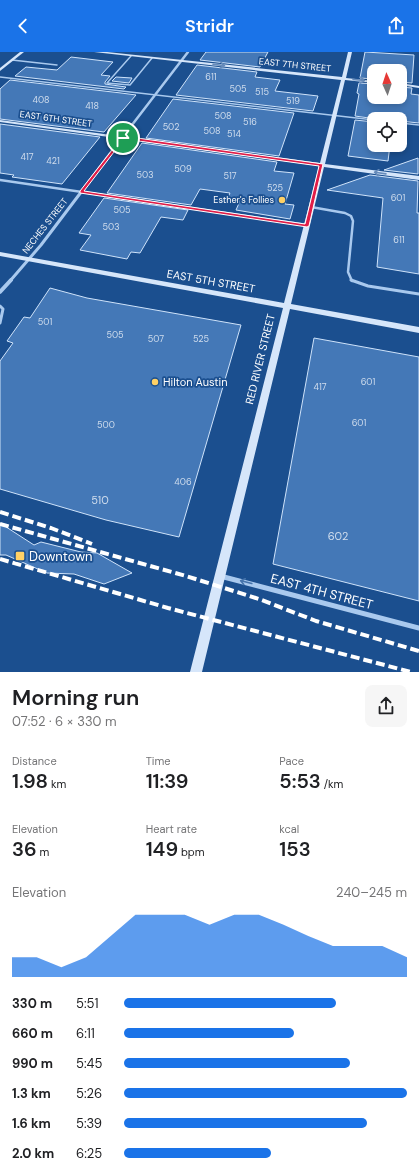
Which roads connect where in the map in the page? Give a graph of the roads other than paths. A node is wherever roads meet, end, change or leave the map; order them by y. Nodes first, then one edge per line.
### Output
1 (22, 52) edge
2 (96, 52) edge
3 (188, 52) edge
4 (350, 52) edge
5 (131, 56) junction
6 (152, 58) junction
7 (12, 60) junction
8 (181, 61) junction
9 (57, 65) dead end
10 (0, 70) edge
11 (0, 77) edge
12 (343, 78) junction
13 (367, 81) edge
14 (407, 85) edge
15 (419, 86) edge
16 (155, 95) junction
17 (334, 116) junction
18 (367, 119) edge
19 (0, 121) edge
20 (407, 124) edge
21 (419, 126) edge
22 (123, 138) junction
23 (322, 165) junction
24 (419, 178) edge
25 (0, 180) edge
26 (81, 192) junction
27 (311, 207) junction
28 (307, 226) junction
29 (0, 254) edge
30 (29, 260) junction
31 (0, 292) edge
32 (419, 294) edge
33 (0, 306) edge
34 (287, 306) junction
35 (0, 323) edge
36 (419, 330) edge
37 (220, 576) junction
38 (419, 628) edge
39 (196, 672) edge

1 - 7 main road
2 - 5 main road, EAST 7TH STREET
3 - 8 street, NECHES STREET
4 - 12 main road, RED RIVER STREET
5 - 6 main road, EAST 7TH STREET
5 - 6 lane
6 - 8 main road, EAST 7TH STREET
7 - 9 lane
7 - 10 main road
8 -> 12 main road, EAST 7TH STREET
8 - 16 street, NECHES STREET
11 - 16 lane
12 -> 13 main road, EAST 7TH STREET
12 - 17 main road, RED RIVER STREET
14 - 15 main road
16 - 17 lane
16 - 22 street, NECHES STREET
17 - 18 lane
17 - 23 main road, RED RIVER STREET
19 - 22 main road, EAST 6TH STREET
20 - 21 lane
22 - 23 main road, EAST 6TH STREET
22 - 26 street, NECHES STREET
24 -> 23 main road, EAST 6TH STREET
23 - 27 main road, RED RIVER STREET
25 - 26 lane
26 - 28 lane
26 - 30 street, NECHES STREET
27 - 28 main road, RED RIVER STREET
27 - 32 lane
28 - 34 main road, RED RIVER STREET
29 - 30 main road, EAST 5TH STREET
30 - 31 street, NECHES STREET
30 - 34 main road, EAST 5TH STREET
33 - 35 lane
34 - 36 main road, EAST 5TH STREET
34 - 37 main road, RED RIVER STREET
38 -> 37 street, EAST 4TH STREET
37 - 39 main road, RED RIVER STREET

